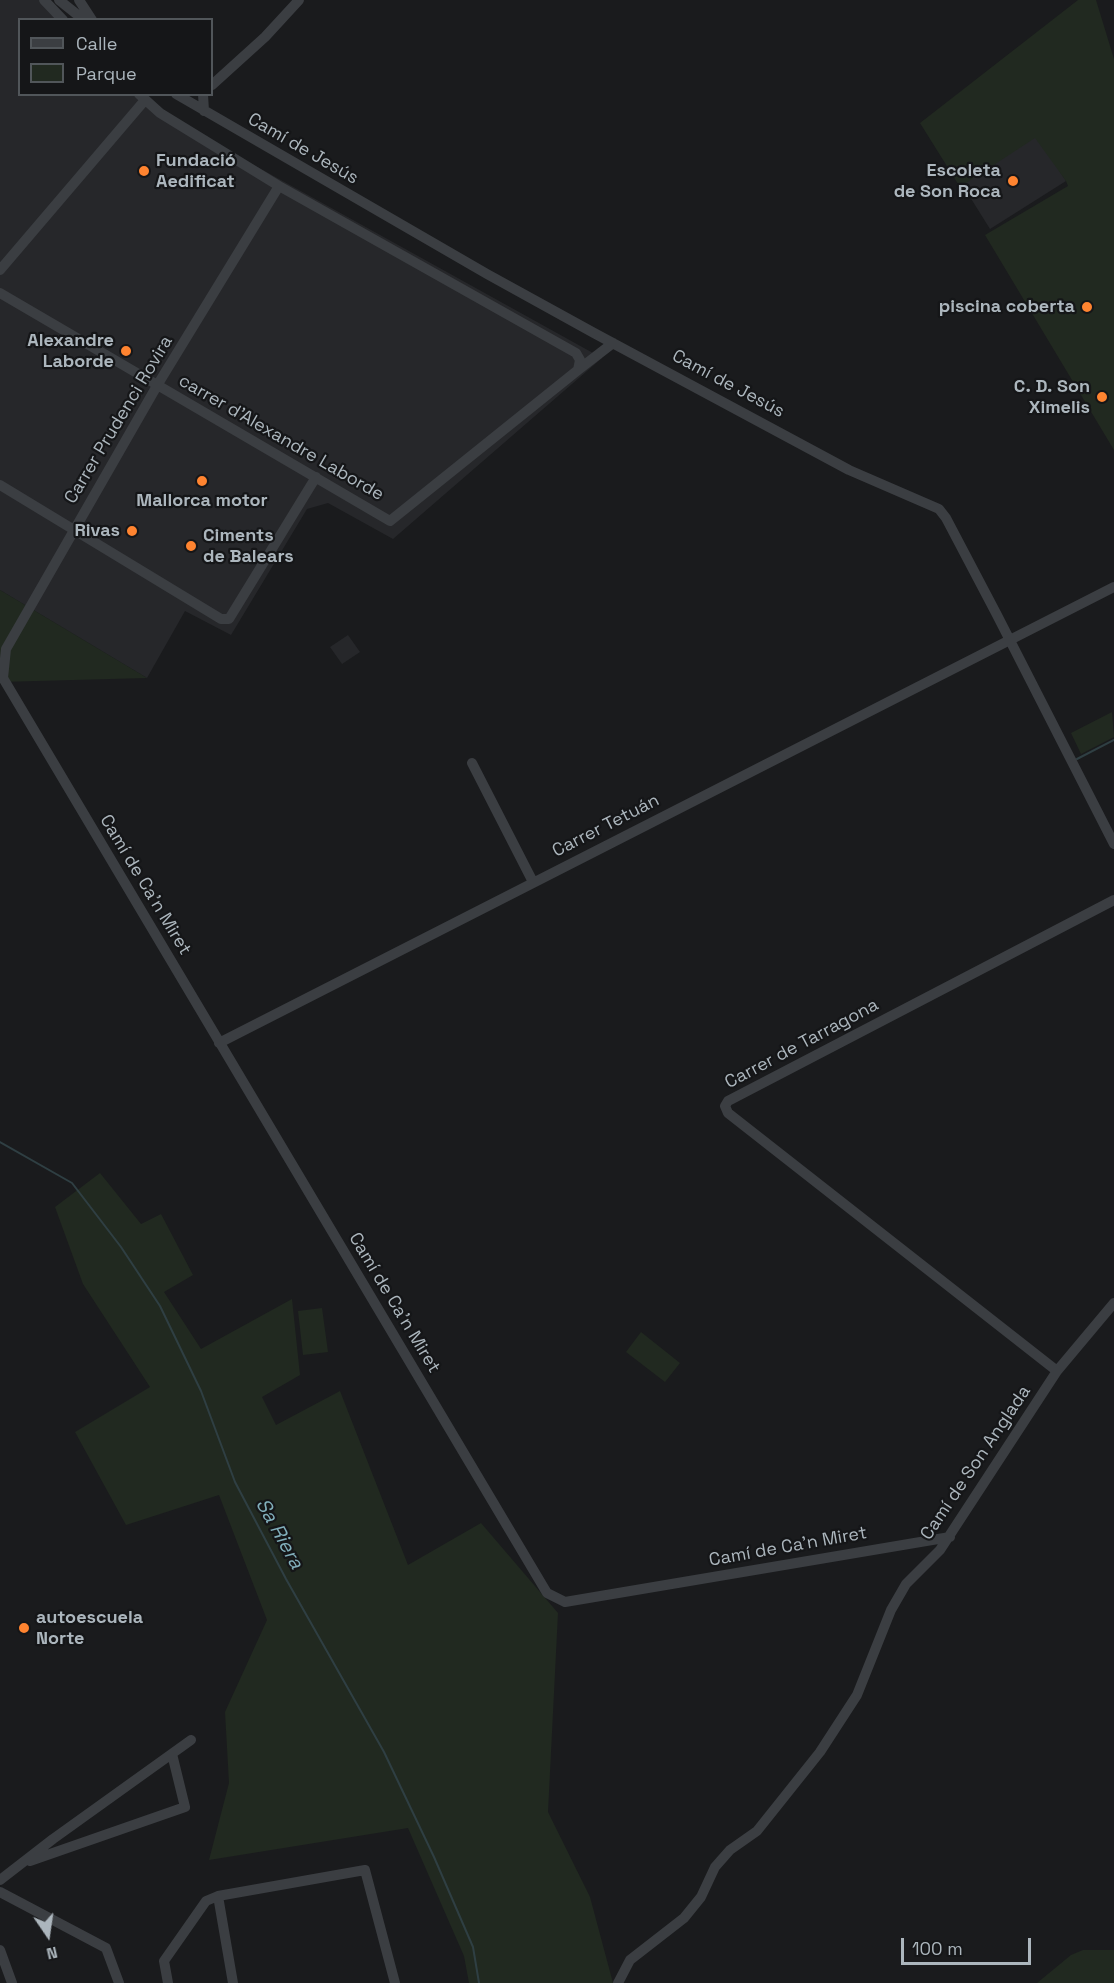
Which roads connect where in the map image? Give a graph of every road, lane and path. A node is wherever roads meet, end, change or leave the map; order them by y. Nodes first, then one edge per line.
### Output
1 (44, 0) edge
2 (59, 0) edge
3 (79, 0) edge
4 (299, 0) edge
5 (61, 18) edge
6 (82, 18) edge
7 (91, 18) edge
8 (213, 84) edge
9 (179, 96) edge
10 (204, 96) edge
11 (142, 97) edge
12 (204, 111) junction
13 (279, 186) junction
14 (0, 270) edge
15 (0, 293) edge
16 (613, 343) junction
17 (579, 365) junction
18 (158, 384) junction
19 (316, 477) junction
20 (0, 484) edge
21 (74, 528) junction
22 (1114, 587) edge
23 (1009, 640) junction
24 (3, 678) joint
25 (472, 764) dead end
26 (1114, 844) edge
27 (533, 882) junction
28 (1114, 900) edge
29 (219, 1043) junction
30 (1114, 1303) edge
31 (1057, 1371) junction
32 (950, 1537) junction
33 (191, 1740) dead end
34 (172, 1754) junction
35 (21, 1864) junction
36 (0, 1880) edge
37 (0, 1893) edge
38 (218, 1896) junction
39 (0, 1950) edge
40 (12, 1983) edge
41 (119, 1983) edge
42 (168, 1983) edge
43 (233, 1983) edge
44 (395, 1983) edge
45 (618, 1983) edge

1 - 5 street
2 - 6 street
3 - 7 street
4 - 8 street
9 - 12 street, Camí de Jesús
10 - 12 street
11 - 13 street
11 - 14 street
12 - 16 street, Camí de Jesús
13 - 17 street
13 - 18 street, Carrer Prudenci Rovira
15 - 18 street, carrer d'Alexandre Laborde
16 - 17 street
16 - 23 street, Camí de Jesús
17 - 19 street, carrer d'Alexandre Laborde
18 - 19 street, carrer d'Alexandre Laborde
18 - 21 street, Carrer Prudenci Rovira
19 - 21 street
20 - 21 street
21 - 24 street, Carrer Prudenci Rovira
22 - 23 street, Carrer Tetuán
23 - 26 street, Camí de Jesús
23 - 27 street, Carrer Tetuán
24 - 29 street, Camí de Ca'n Miret
25 - 27 street
27 - 29 street, Carrer Tetuán
28 - 31 street, Carrer de Tarragona
29 - 32 street, Camí de Ca'n Miret
30 - 31 street, Camí de Son Anglada
31 - 32 street, Camí de Son Anglada
32 - 45 street, Camí de Son Anglada
33 - 34 street
34 - 35 street
34 - 35 street
35 - 36 street
37 - 41 street
38 - 42 street
38 - 43 street
38 - 44 street
39 - 40 street

